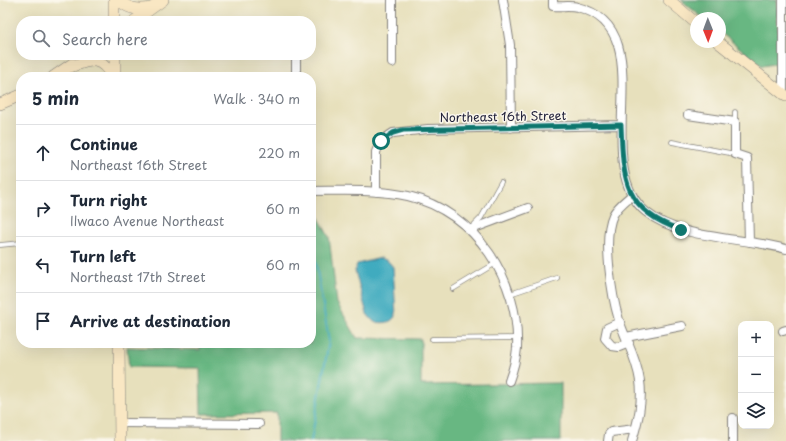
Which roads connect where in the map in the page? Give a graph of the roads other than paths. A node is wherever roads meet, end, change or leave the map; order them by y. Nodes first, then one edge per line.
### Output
1 (114, 0) edge
2 (119, 0) edge
3 (163, 0) edge
4 (392, 0) edge
5 (503, 0) edge
6 (669, 0) edge
7 (783, 0) edge
8 (553, 3) edge
9 (152, 8) junction
10 (114, 16) edge
11 (141, 16) edge
12 (690, 18) edge
13 (726, 48) edge
14 (78, 60) edge
15 (114, 60) edge
16 (296, 60) edge
17 (392, 63) dead end
18 (66, 68) junction
19 (60, 72) edge
20 (110, 72) edge
21 (113, 72) edge
22 (296, 72) edge
23 (784, 94) edge
24 (16, 97) edge
25 (0, 104) edge
26 (735, 112) dead end
27 (688, 115) dead end
28 (735, 122) junction
29 (621, 125) junction
30 (511, 128) junction
31 (672, 142) dead end
32 (735, 154) junction
33 (501, 182) dead end
34 (316, 192) edge
35 (376, 192) junction
36 (632, 195) junction
37 (528, 208) dead end
38 (469, 230) junction
39 (749, 242) junction
40 (16, 243) edge
41 (0, 245) edge
42 (786, 249) edge
43 (496, 263) junction
44 (557, 278) dead end
45 (453, 289) dead end
46 (510, 294) junction
47 (620, 322) junction
48 (682, 326) dead end
49 (517, 338) junction
50 (432, 339) dead end
51 (627, 340) junction
52 (119, 348) edge
53 (509, 381) dead end
54 (733, 418) dead end
55 (120, 423) junction
56 (259, 424) dead end
57 (636, 429) junction
58 (120, 441) edge
59 (608, 441) edge
60 (632, 441) edge
61 (733, 441) edge

1 - 10 main road
2 - 9 main road
3 - 9 main road
4 - 17 street
5 - 30 street
6 - 12 main road
7 - 23 street
8 - 29 street
9 - 11 main road
13 - 23 main road
14 - 18 main road
15 - 21 main road
16 - 22 street
18 - 19 main road
18 - 20 main road
24 - 25 main road
26 - 28 lane
27 - 28 street
28 - 32 street
29 - 30 street, Northeast 16th Street
29 - 36 street
30 - 35 street, Northeast 16th Street
31 - 32 lane
32 - 39 street
33 - 38 lane
34 - 35 street
35 - 38 street
36 - 39 street
36 - 47 street
37 - 38 street
38 - 43 street
39 - 42 street
40 - 41 lane
43 - 45 lane
43 - 46 street
44 - 46 lane
46 - 49 street
47 - 51 street
47 - 51 street
48 - 51 street
49 - 50 lane
49 - 53 street
51 - 57 street
52 - 55 main road
54 - 61 street
55 - 56 street
55 - 58 main road
57 - 59 street
57 - 60 street

